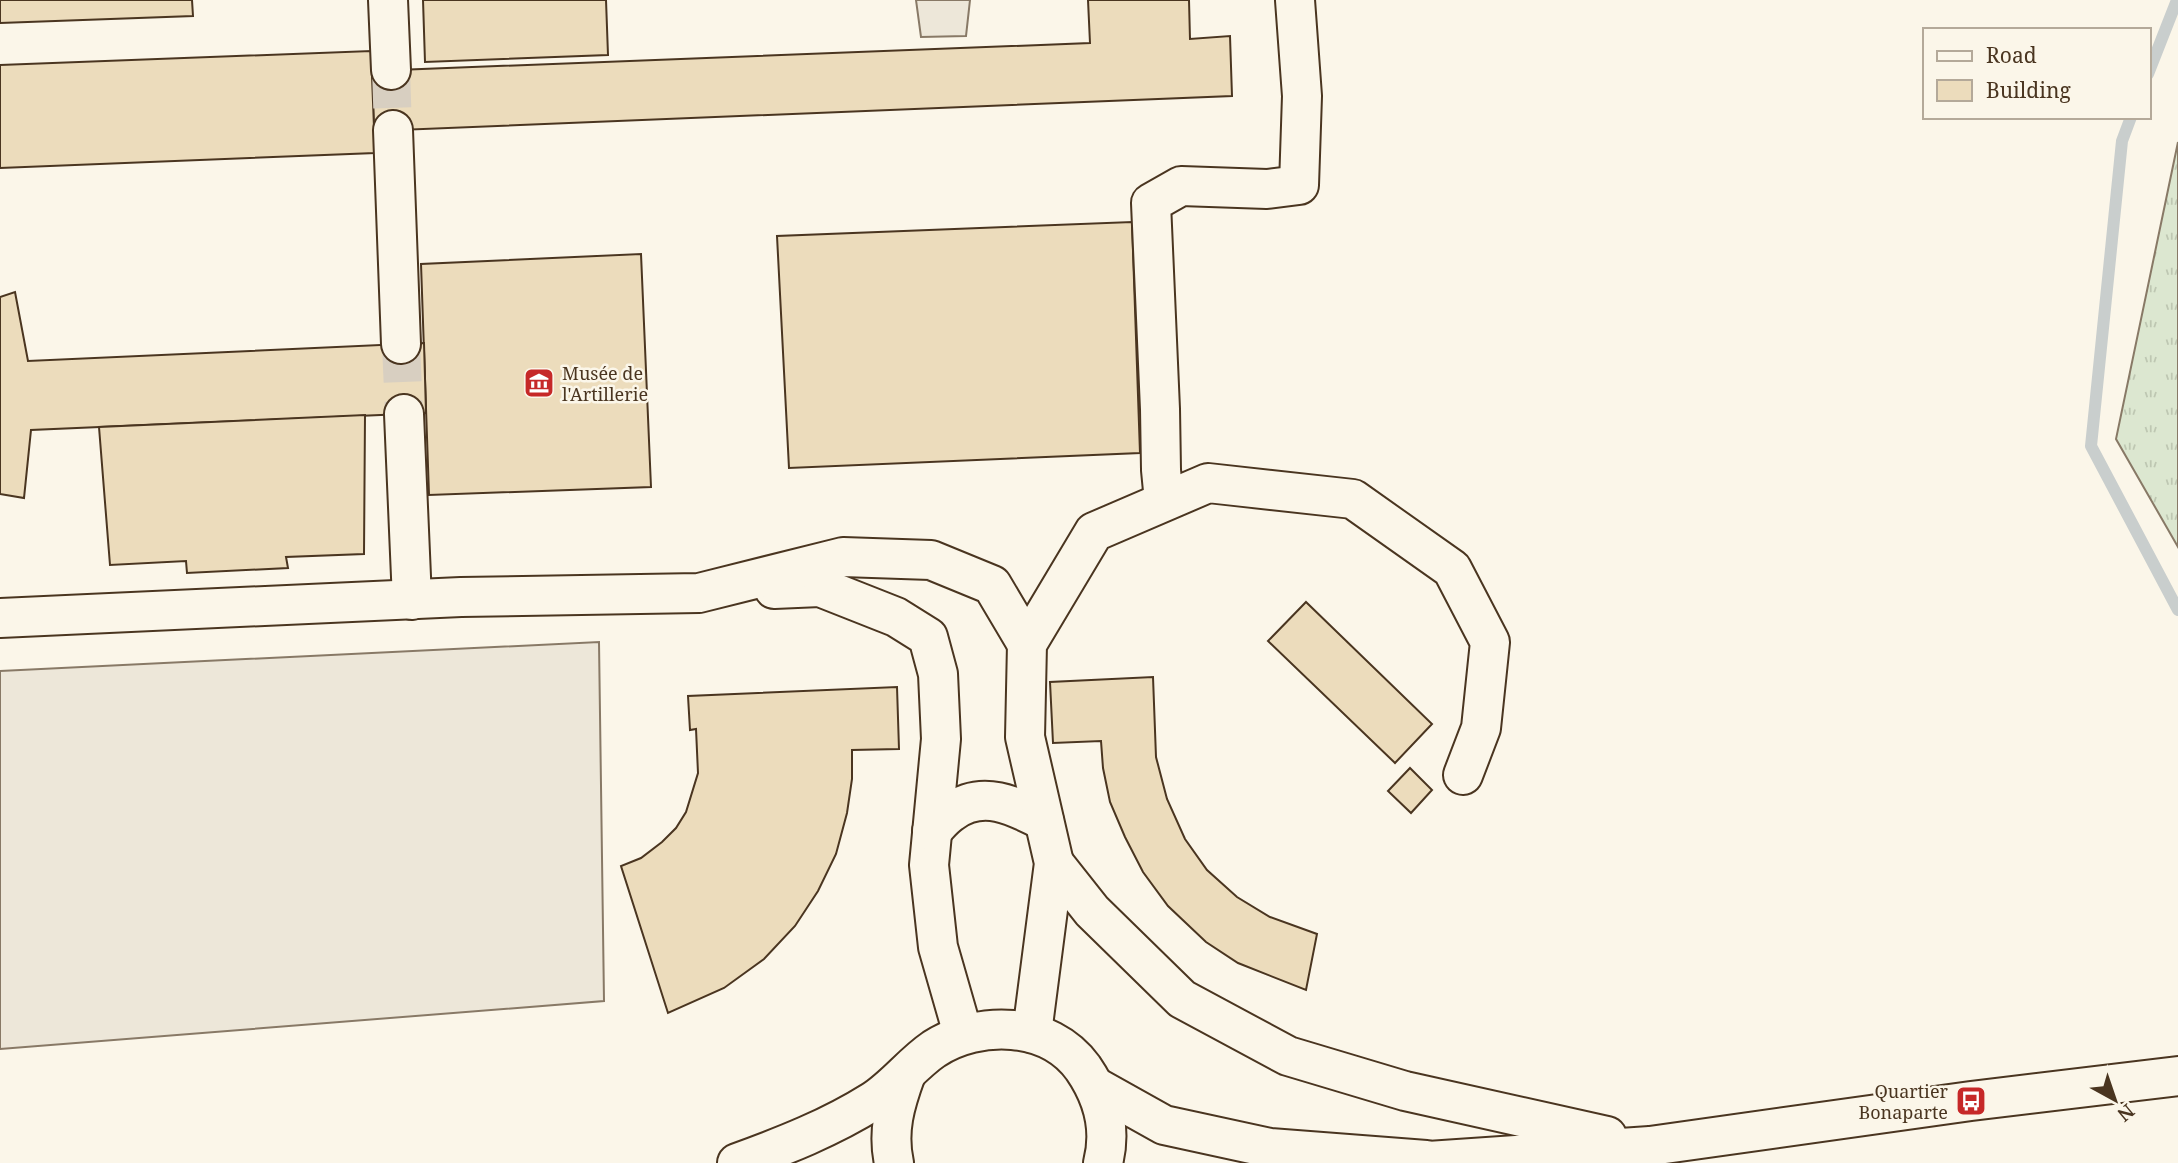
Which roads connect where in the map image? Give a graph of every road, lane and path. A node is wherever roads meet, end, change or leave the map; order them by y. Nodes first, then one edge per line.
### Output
1 (388, 0) edge
2 (1295, 0) edge
3 (391, 71) tunnel mouth
4 (393, 130) tunnel mouth
5 (401, 344) tunnel mouth
6 (404, 414) tunnel mouth
7 (1164, 501) junction
8 (699, 593) junction
9 (412, 600) junction
10 (0, 618) edge
11 (1027, 644) junction
12 (1463, 775) dead end
13 (1044, 821) junction
14 (932, 831) junction
15 (1054, 863) junction
16 (1032, 1033) junction
17 (963, 1034) junction
18 (906, 1074) junction
19 (2178, 1076) edge
20 (1096, 1087) junction
21 (1650, 1154) edge
22 (1417, 1162) edge
23 (737, 1163) edge
24 (894, 1163) edge
25 (1103, 1163) edge

1 - 3 street
2 - 7 street
4 - 5 street
6 - 9 street
7 - 11 street
7 - 12 street
8 - 9 street
8 - 11 street
8 - 14 street
9 - 10 street
11 - 13 street
13 - 14 street
13 - 15 street
14 - 17 street
15 - 16 street
15 - 21 street
16 - 17 street
16 - 20 street
17 - 18 street
18 - 23 street
18 - 24 street
19 - 21 street
20 - 22 street
20 - 25 street
21 - 22 street

